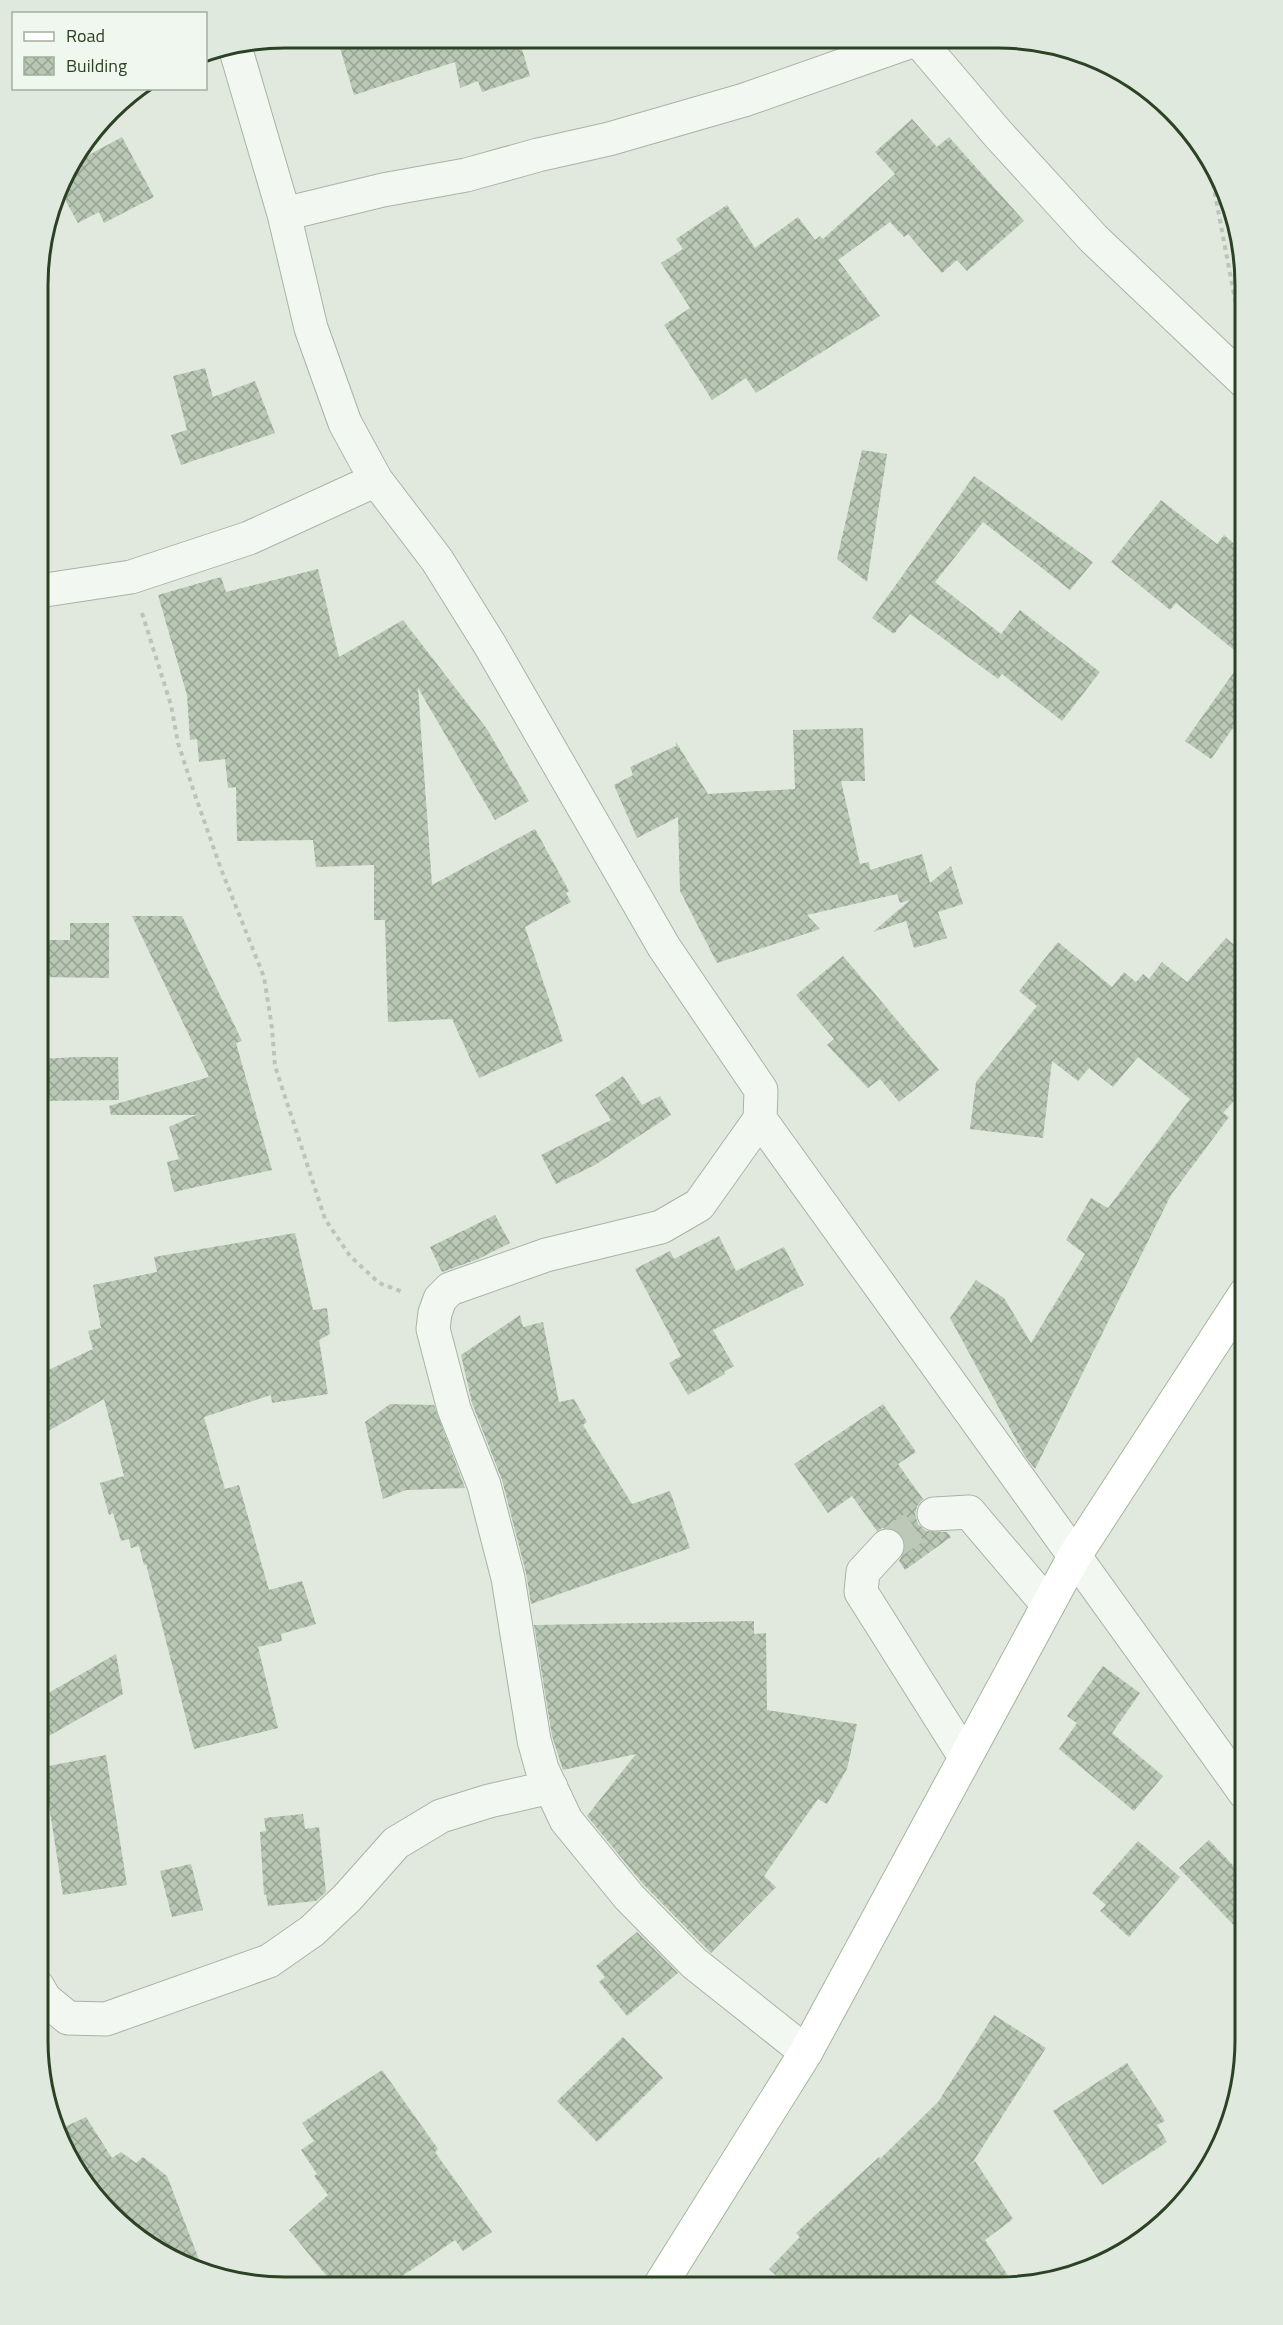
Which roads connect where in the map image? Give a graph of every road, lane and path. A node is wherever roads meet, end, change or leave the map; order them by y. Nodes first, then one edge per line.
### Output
1 (892, 48) edge
2 (925, 48) edge
3 (237, 53) edge
4 (1213, 186) edge
5 (284, 214) junction
6 (1235, 302) edge
7 (1235, 373) edge
8 (376, 480) junction
9 (131, 577) junction
10 (48, 590) edge
11 (760, 1119) junction
12 (437, 1306) junction
13 (1235, 1309) edge
14 (934, 1514) tunnel mouth
15 (887, 1546) tunnel mouth
16 (1074, 1557) junction
17 (1048, 1605) junction
18 (965, 1757) junction
19 (1235, 1779) edge
20 (551, 1787) junction
21 (48, 2001) edge
22 (806, 2052) junction
23 (665, 2277) edge

1 - 5 street
2 - 7 street
3 - 5 street
4 - 6 path
5 - 8 street
8 - 9 street
8 - 11 street
9 - 10 street
9 - 12 path
11 - 12 street
11 - 16 street
12 - 20 street
13 - 16 main road
14 - 17 street
15 - 18 street
16 - 17 main road
16 - 19 street
17 - 18 main road
18 - 22 main road
20 - 21 street
20 - 22 street
22 - 23 main road

